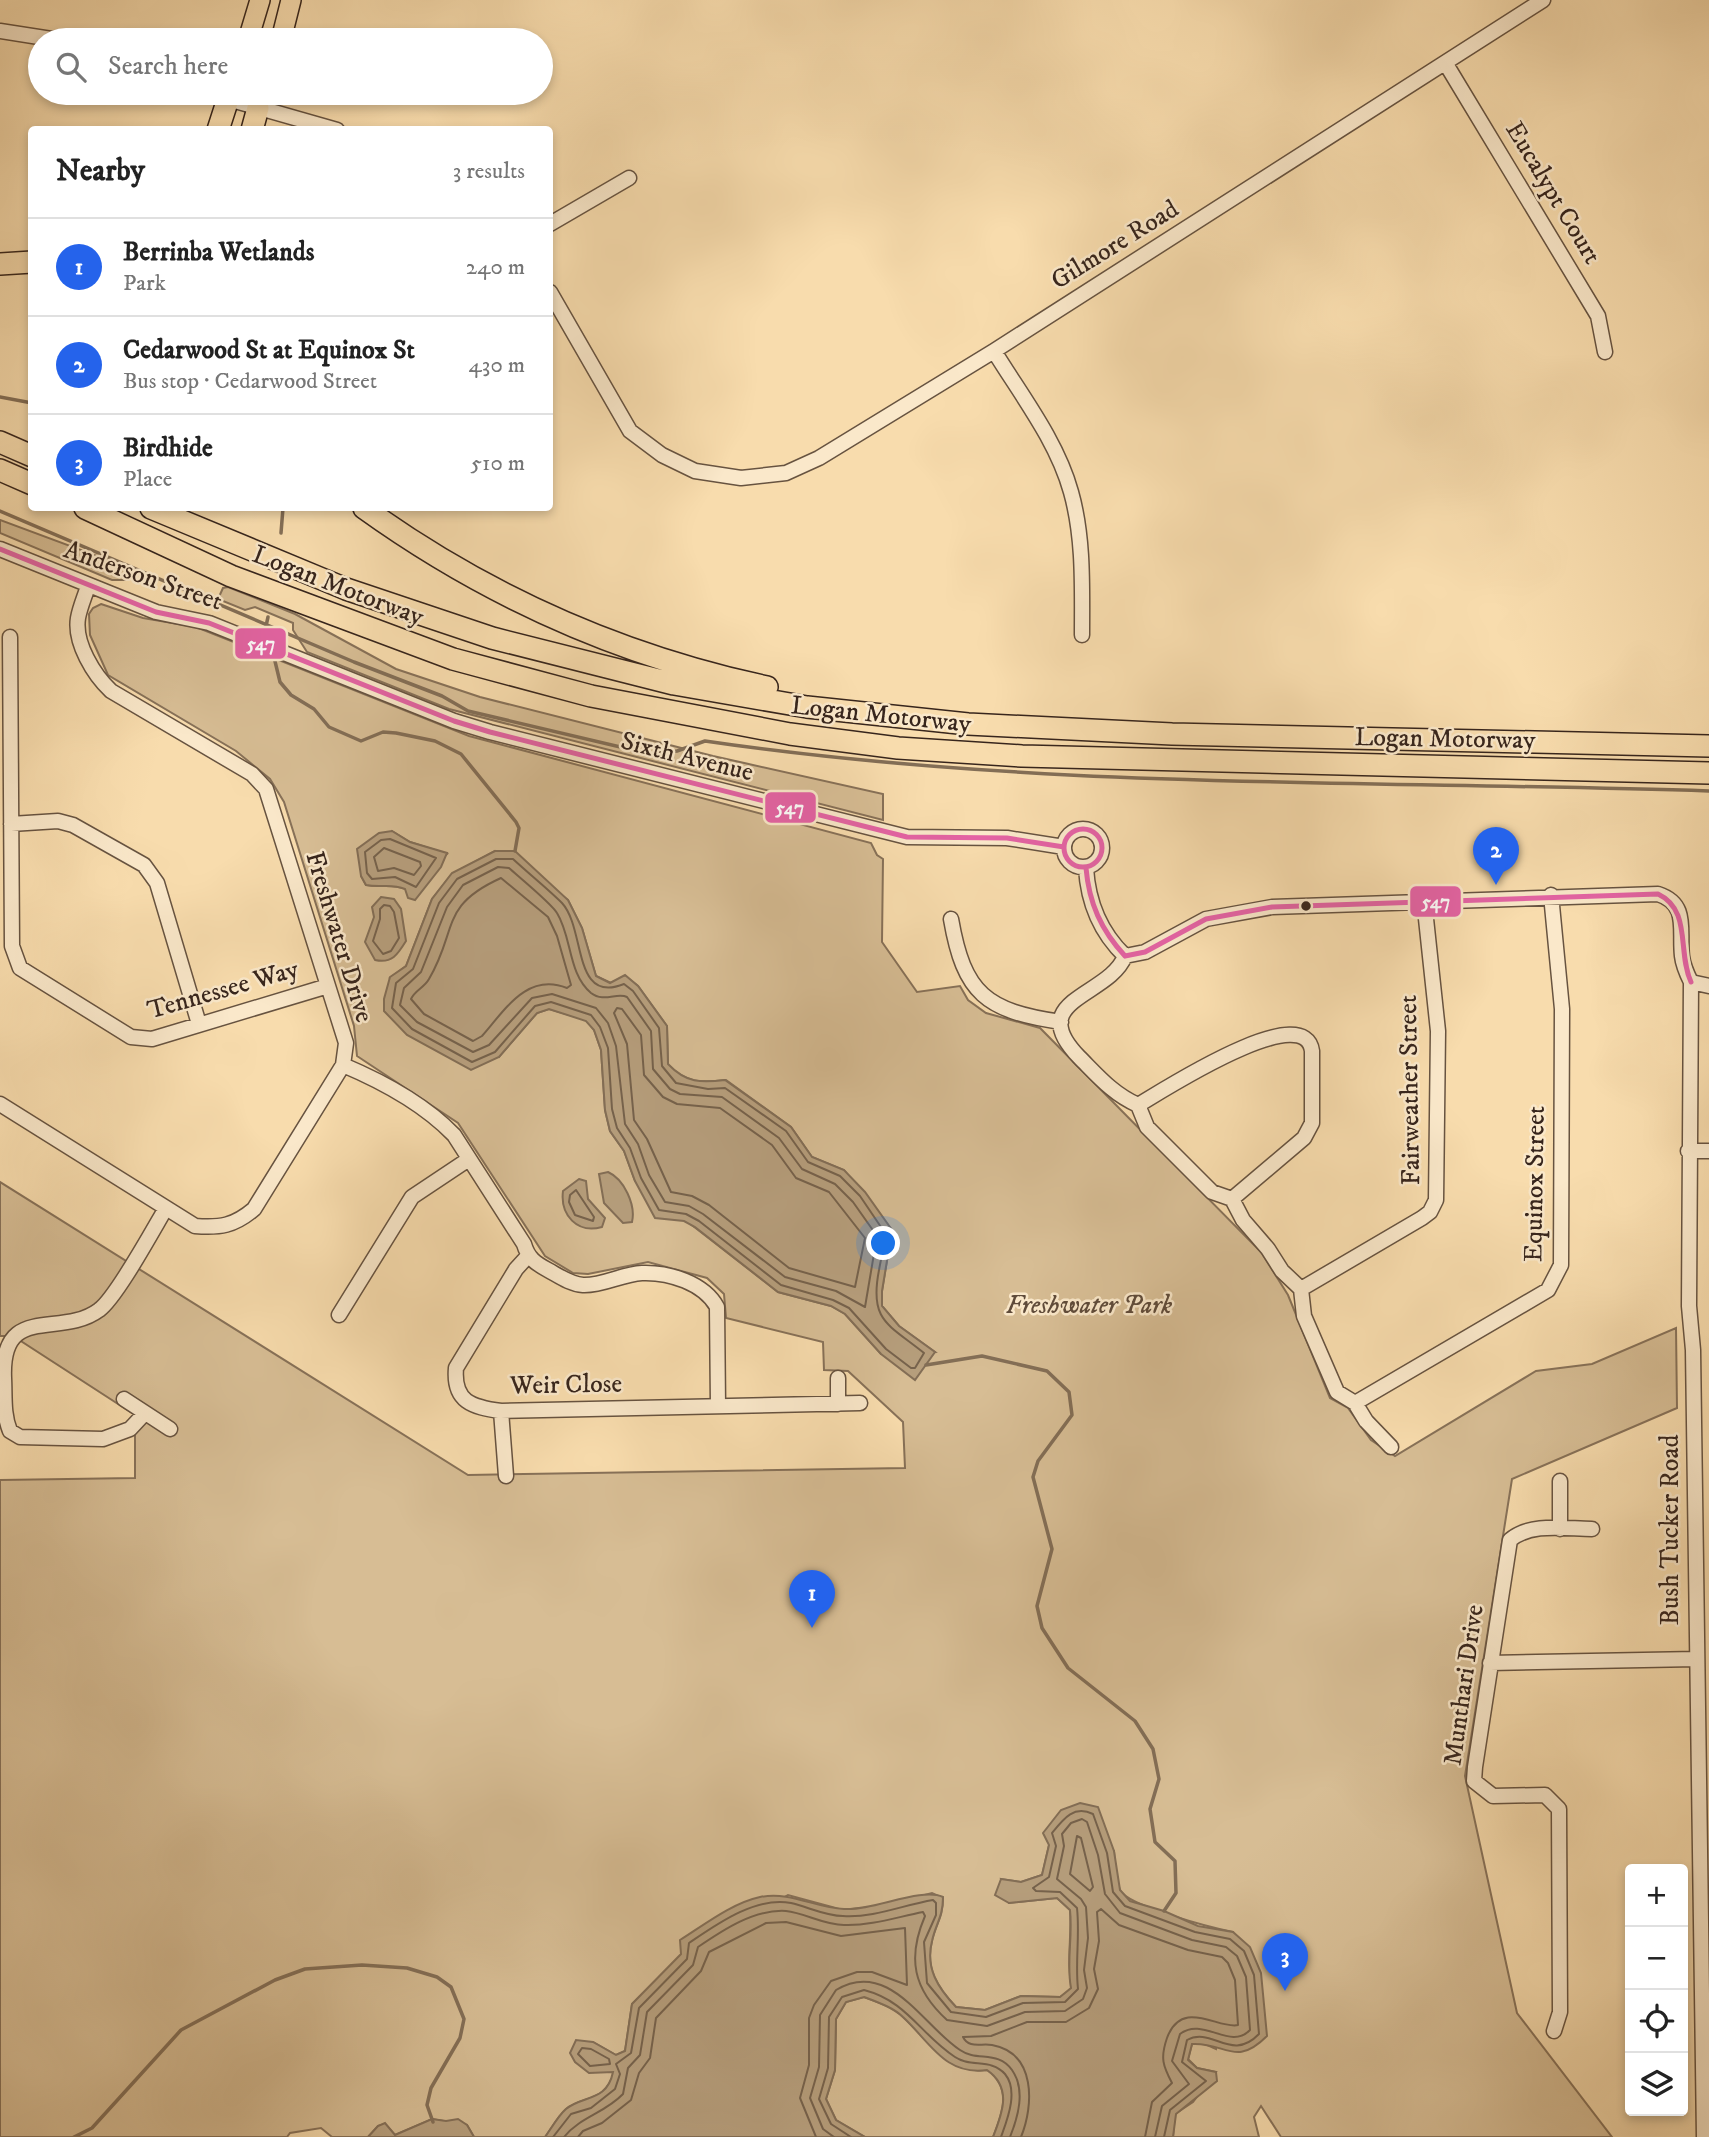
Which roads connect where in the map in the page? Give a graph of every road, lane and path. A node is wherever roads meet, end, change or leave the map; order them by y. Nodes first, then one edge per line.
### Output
1 (260, 0) edge
2 (291, 0) edge
3 (1543, 0) edge
4 (252, 28) edge
5 (284, 28) edge
6 (0, 31) edge
7 (28, 35) edge
8 (1446, 64) junction
9 (226, 105) edge
10 (259, 105) edge
11 (274, 105) edge
12 (219, 126) edge
13 (252, 126) edge
14 (327, 126) edge
15 (629, 177) dead end
16 (553, 222) edge
17 (28, 262) edge
18 (0, 264) edge
19 (553, 297) edge
20 (994, 351) junction
21 (1605, 352) dead end
22 (0, 442) edge
23 (28, 454) edge
24 (3, 473) edge
25 (28, 482) edge
26 (91, 511) edge
27 (158, 511) edge
28 (369, 511) edge
29 (0, 549) edge
30 (88, 586) junction
31 (1082, 635) dead end
32 (10, 637) dead end
33 (310, 664) joint
34 (968, 724) junction
35 (1709, 746) edge
36 (1709, 773) edge
37 (11, 824) junction
38 (1064, 847) junction
39 (1086, 868) junction
40 (1551, 895) junction
41 (1424, 900) junction
42 (951, 919) dead end
43 (1125, 956) junction
44 (1691, 982) junction
45 (328, 986) junction
46 (1709, 986) edge
47 (1061, 1022) junction
48 (199, 1024) junction
49 (343, 1065) junction
50 (0, 1104) edge
51 (1138, 1105) junction
52 (1688, 1151) junction
53 (1709, 1151) edge
54 (470, 1159) junction
55 (1232, 1199) junction
56 (166, 1208) junction
57 (527, 1257) junction
58 (1301, 1289) junction
59 (339, 1314) dead end
60 (838, 1378) dead end
61 (124, 1399) dead end
62 (1355, 1403) junction
63 (838, 1404) junction
64 (860, 1404) dead end
65 (718, 1406) junction
66 (501, 1411) junction
67 (145, 1413) junction
68 (170, 1429) dead end
69 (1391, 1447) dead end
70 (506, 1476) dead end
71 (1560, 1481) dead end
72 (1560, 1529) junction
73 (1592, 1529) dead end
74 (1702, 1531) edge
75 (1696, 1659) junction
76 (1490, 1663) junction
77 (1703, 1789) edge
78 (1704, 1919) edge
79 (1554, 2031) dead end
80 (1704, 2137) edge

1 - 4 main road
2 - 5 main road
3 - 8 street, Gilmore Road
6 - 7 street
8 - 20 street, Gilmore Road
8 - 21 street, Eucalypt Court
9 - 12 highway
10 - 13 highway
11 - 14 street
15 - 16 street
17 - 18 highway
19 - 20 street, Gilmore Road
20 - 31 street
22 - 23 highway
24 - 25 highway
26 - 36 highway, Logan Motorway
27 - 34 highway, Logan Motorway
28 - 34 highway
29 - 30 street, Anderson Street
30 - 33 street, Anderson Street
30 - 45 street, Freshwater Drive
32 - 37 street, Tennessee Way
33 - 38 street, Sixth Avenue
34 - 35 highway, Logan Motorway
37 - 48 street
37 - 48 street, Tennessee Way
38 - 39 street
38 - 39 street
39 - 43 street
40 - 41 street
40 - 44 street, Bush Tucker Road
40 - 62 street, Equinox Street
41 - 43 street
41 - 58 street, Fairweather Street
42 - 47 street
43 - 47 street
44 - 46 street
44 - 52 street, Bush Tucker Road
45 - 48 street, Tennessee Way
45 - 49 street, Freshwater Drive
47 - 51 street
49 - 54 street
49 - 56 street, Freshwater Drive
50 - 56 street, Freshwater Drive
51 - 55 street
51 - 55 street
52 - 53 street
52 - 74 street, Bush Tucker Road
54 - 57 street
54 - 59 street
55 - 58 street
56 - 67 street
57 - 65 street
57 - 66 street, Weir Close
58 - 62 street
60 - 63 street
61 - 67 street
62 - 69 street
63 - 64 street, Weir Close
63 - 65 street, Weir Close
65 - 66 street, Weir Close
66 - 70 street
67 - 68 street
71 - 72 street
72 - 73 street, Munthari Drive
72 - 76 street, Munthari Drive
74 - 75 street, Bush Tucker Road
75 - 76 street
75 - 77 street, Bush Tucker Road
76 - 79 street, Munthari Drive
77 - 78 street, Bush Tucker Road
78 - 80 street, Bush Tucker Road

